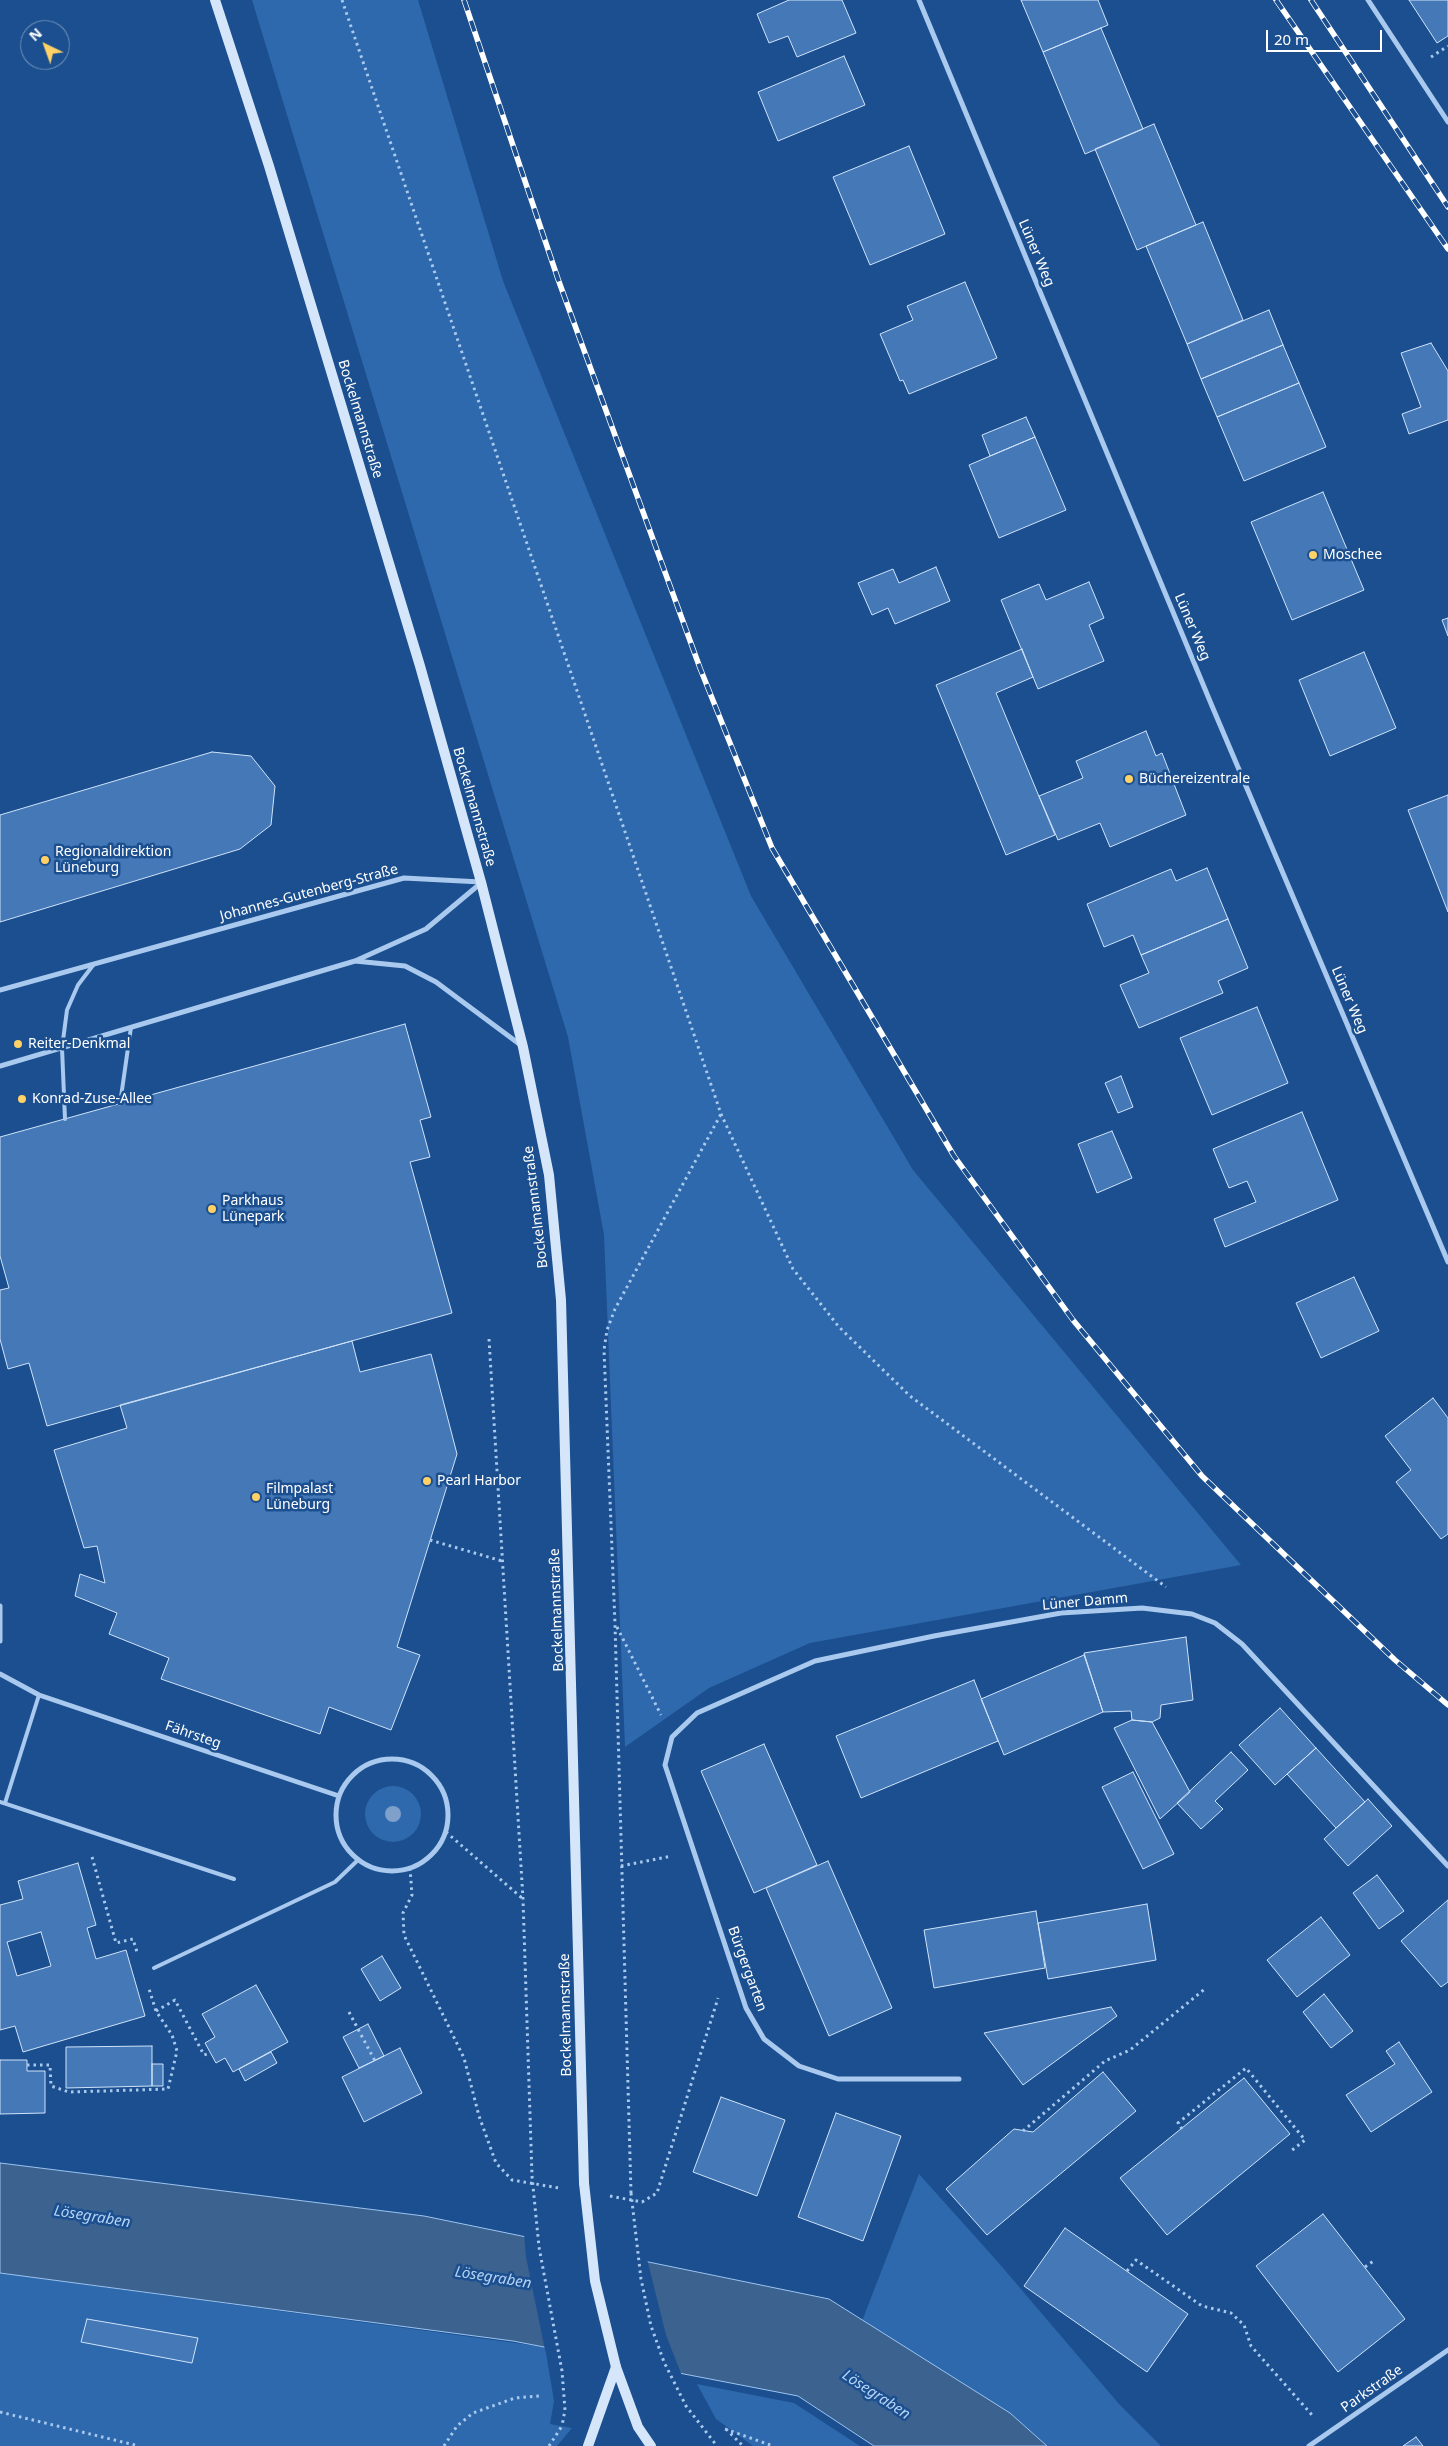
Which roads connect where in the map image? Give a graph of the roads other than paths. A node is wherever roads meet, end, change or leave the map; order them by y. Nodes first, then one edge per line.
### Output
1 (215, 0) edge
2 (919, 0) edge
3 (1368, 0) edge
4 (1448, 122) edge
5 (481, 882) junction
6 (355, 961) junction
7 (94, 964) junction
8 (0, 990) edge
9 (131, 1027) junction
10 (523, 1047) junction
11 (62, 1048) junction
12 (0, 1066) edge
13 (120, 1104) dead end
14 (65, 1119) dead end
15 (1448, 1262) edge
16 (0, 1606) edge
17 (0, 1641) edge
18 (0, 1674) edge
19 (39, 1695) junction
20 (666, 1765) joint
21 (339, 1796) junction
22 (2, 1802) edge
23 (358, 1860) junction
24 (1448, 1866) edge
25 (234, 1879) dead end
26 (154, 1968) dead end
27 (959, 2079) dead end
28 (1448, 2350) edge
29 (616, 2367) junction
30 (588, 2446) edge
31 (651, 2446) edge
32 (1309, 2446) edge

1 - 5 main road, Bockelmannstraße
2 - 15 street, Lüner Weg
3 - 4 street
5 - 6 street
5 - 7 street, Johannes-Gutenberg-Straße
5 - 10 main road, Bockelmannstraße
6 - 9 street
6 - 10 street
7 - 8 street, Johannes-Gutenberg-Straße
7 - 11 lane
9 - 11 street
9 - 13 lane
10 - 29 main road, Bockelmannstraße, bridge
11 - 12 street
11 - 14 lane
16 - 17 street
18 - 19 street, Fährsteg
19 - 21 street, Fährsteg
19 - 22 lane
20 - 24 street, Lüner Damm
20 - 27 street, Bürgergarten
21 - 23 street
21 - 23 street
22 - 25 lane
23 - 26 lane
28 - 32 street, Parkstraße
29 - 30 main road
29 - 31 main road, Bockelmannstraße

